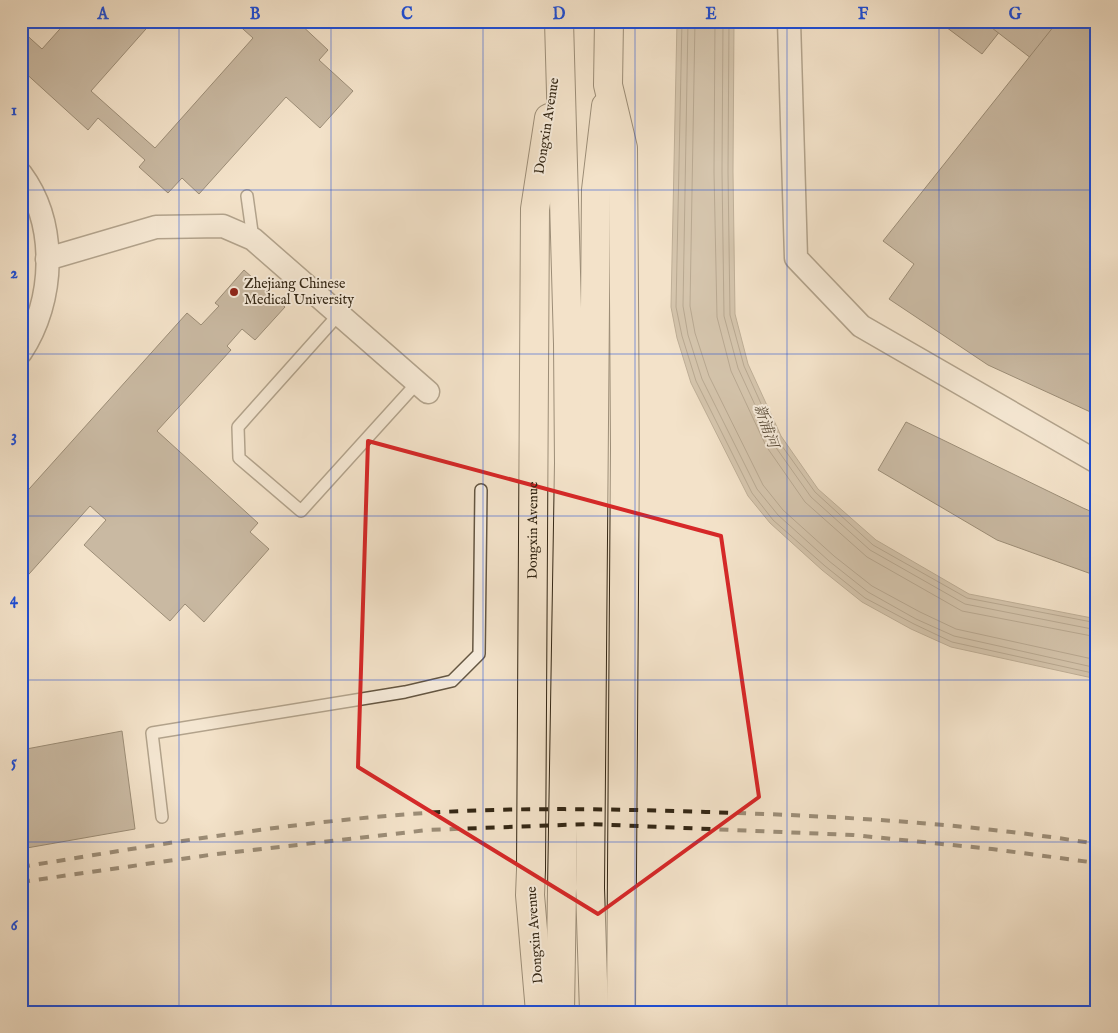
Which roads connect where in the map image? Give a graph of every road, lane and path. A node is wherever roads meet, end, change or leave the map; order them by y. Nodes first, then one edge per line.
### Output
1 (558, 21) edge
2 (609, 21) edge
3 (788, 21) edge
4 (559, 49) junction
5 (608, 84) junction
6 (21, 174) edge
7 (247, 196) dead end
8 (253, 239) junction
9 (47, 259) junction
10 (339, 314) junction
11 (21, 352) edge
12 (422, 387) joint
13 (1097, 462) edge
14 (481, 490) dead end
15 (162, 817) dead end
16 (540, 1012) edge
17 (560, 1012) edge
18 (594, 1012) edge
19 (622, 1012) edge

1 - 4 main road, Dongxin Avenue
2 - 5 main road
3 - 13 street
4 - 16 main road, Dongxin Avenue
4 - 17 main road, Dongxin Avenue
5 - 18 main road
5 - 19 main road
6 - 9 street
7 - 8 lane
8 - 9 street
8 - 10 street
9 - 11 street
10 - 12 street
10 - 12 lane
14 - 15 lane

